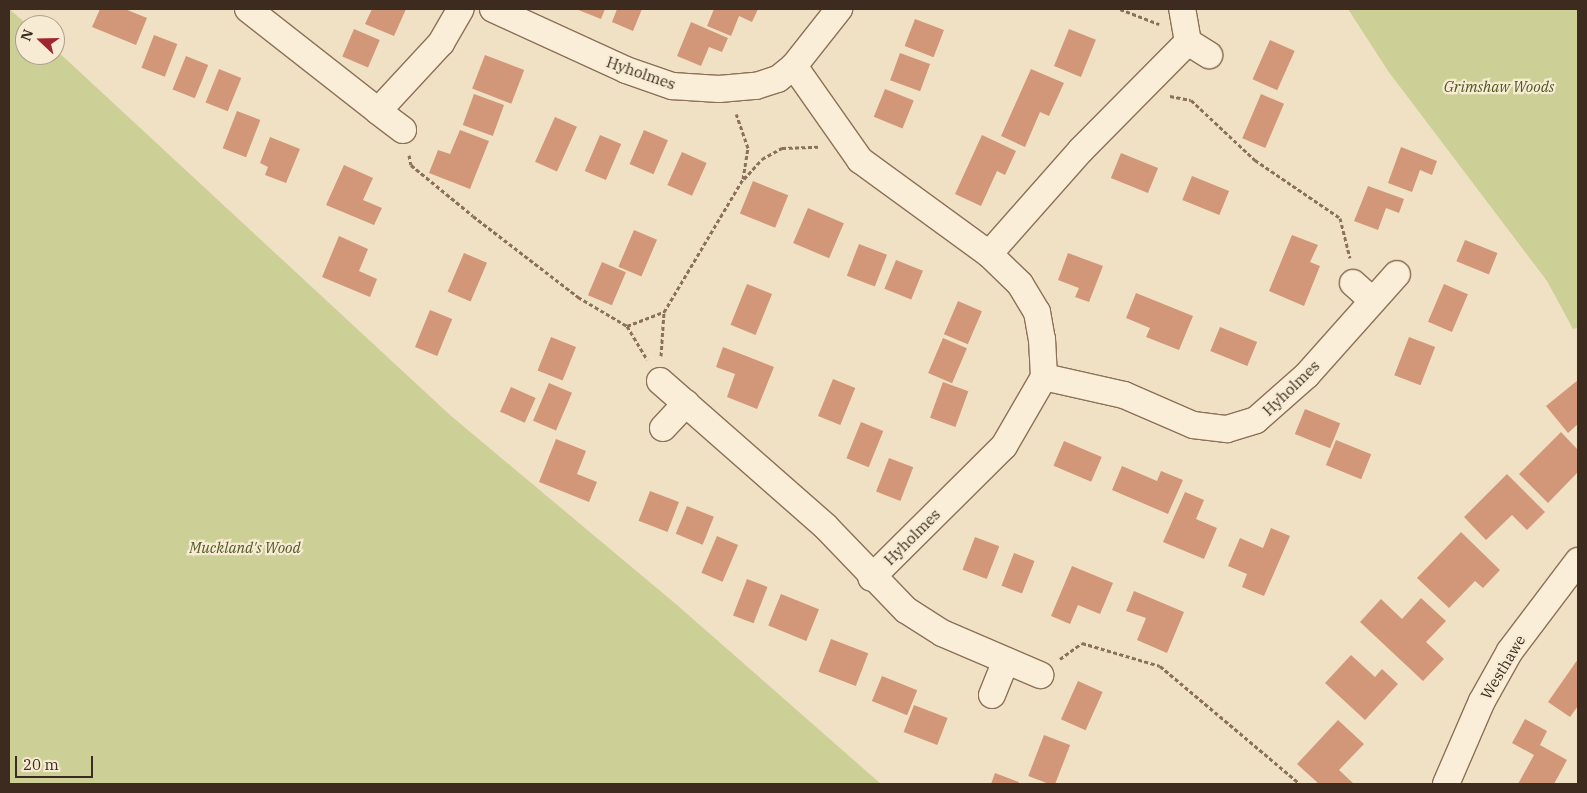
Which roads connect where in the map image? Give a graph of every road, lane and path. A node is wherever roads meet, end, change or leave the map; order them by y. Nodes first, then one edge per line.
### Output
1 (248, 9) edge
2 (461, 9) edge
3 (493, 9) edge
4 (838, 9) edge
5 (1120, 9) edge
6 (1182, 9) edge
7 (1194, 44) junction
8 (794, 66) junction
9 (1154, 78) junction
10 (718, 89) junction
11 (378, 111) junction
12 (403, 130) joint
13 (821, 148) dead end
14 (744, 179) junction
15 (989, 254) junction
16 (1397, 274) dead end
17 (1353, 283) joint
18 (1372, 300) junction
19 (664, 312) junction
20 (627, 326) junction
21 (1044, 377) junction
22 (660, 381) junction
23 (686, 403) junction
24 (663, 428) dead end
25 (1578, 561) edge
26 (870, 578) junction
27 (1006, 661) junction
28 (1040, 675) joint
29 (992, 695) dead end
30 (1300, 784) edge
31 (1446, 784) edge

1 - 11 street
2 - 11 street
3 - 10 street, Hyholmes
4 - 8 street, Hyholmes
5 - 7 path
6 - 7 street
7 - 9 street
8 - 10 street, Hyholmes
8 - 15 street
9 - 15 street
9 - 17 path
10 - 14 path
11 - 12 street
12 - 20 path
13 - 14 path
14 - 19 path
15 - 21 street
16 - 18 street, Hyholmes
17 - 18 street
18 - 21 street, Hyholmes
19 - 20 path
19 - 22 path
20 - 22 path
21 - 26 street, Hyholmes
22 - 23 street, Hyholmes
23 - 24 street
23 - 26 street, Hyholmes
25 - 31 street, Westhawe
26 - 27 street, Hyholmes
27 - 28 street, Hyholmes
27 - 29 street
28 - 30 path

